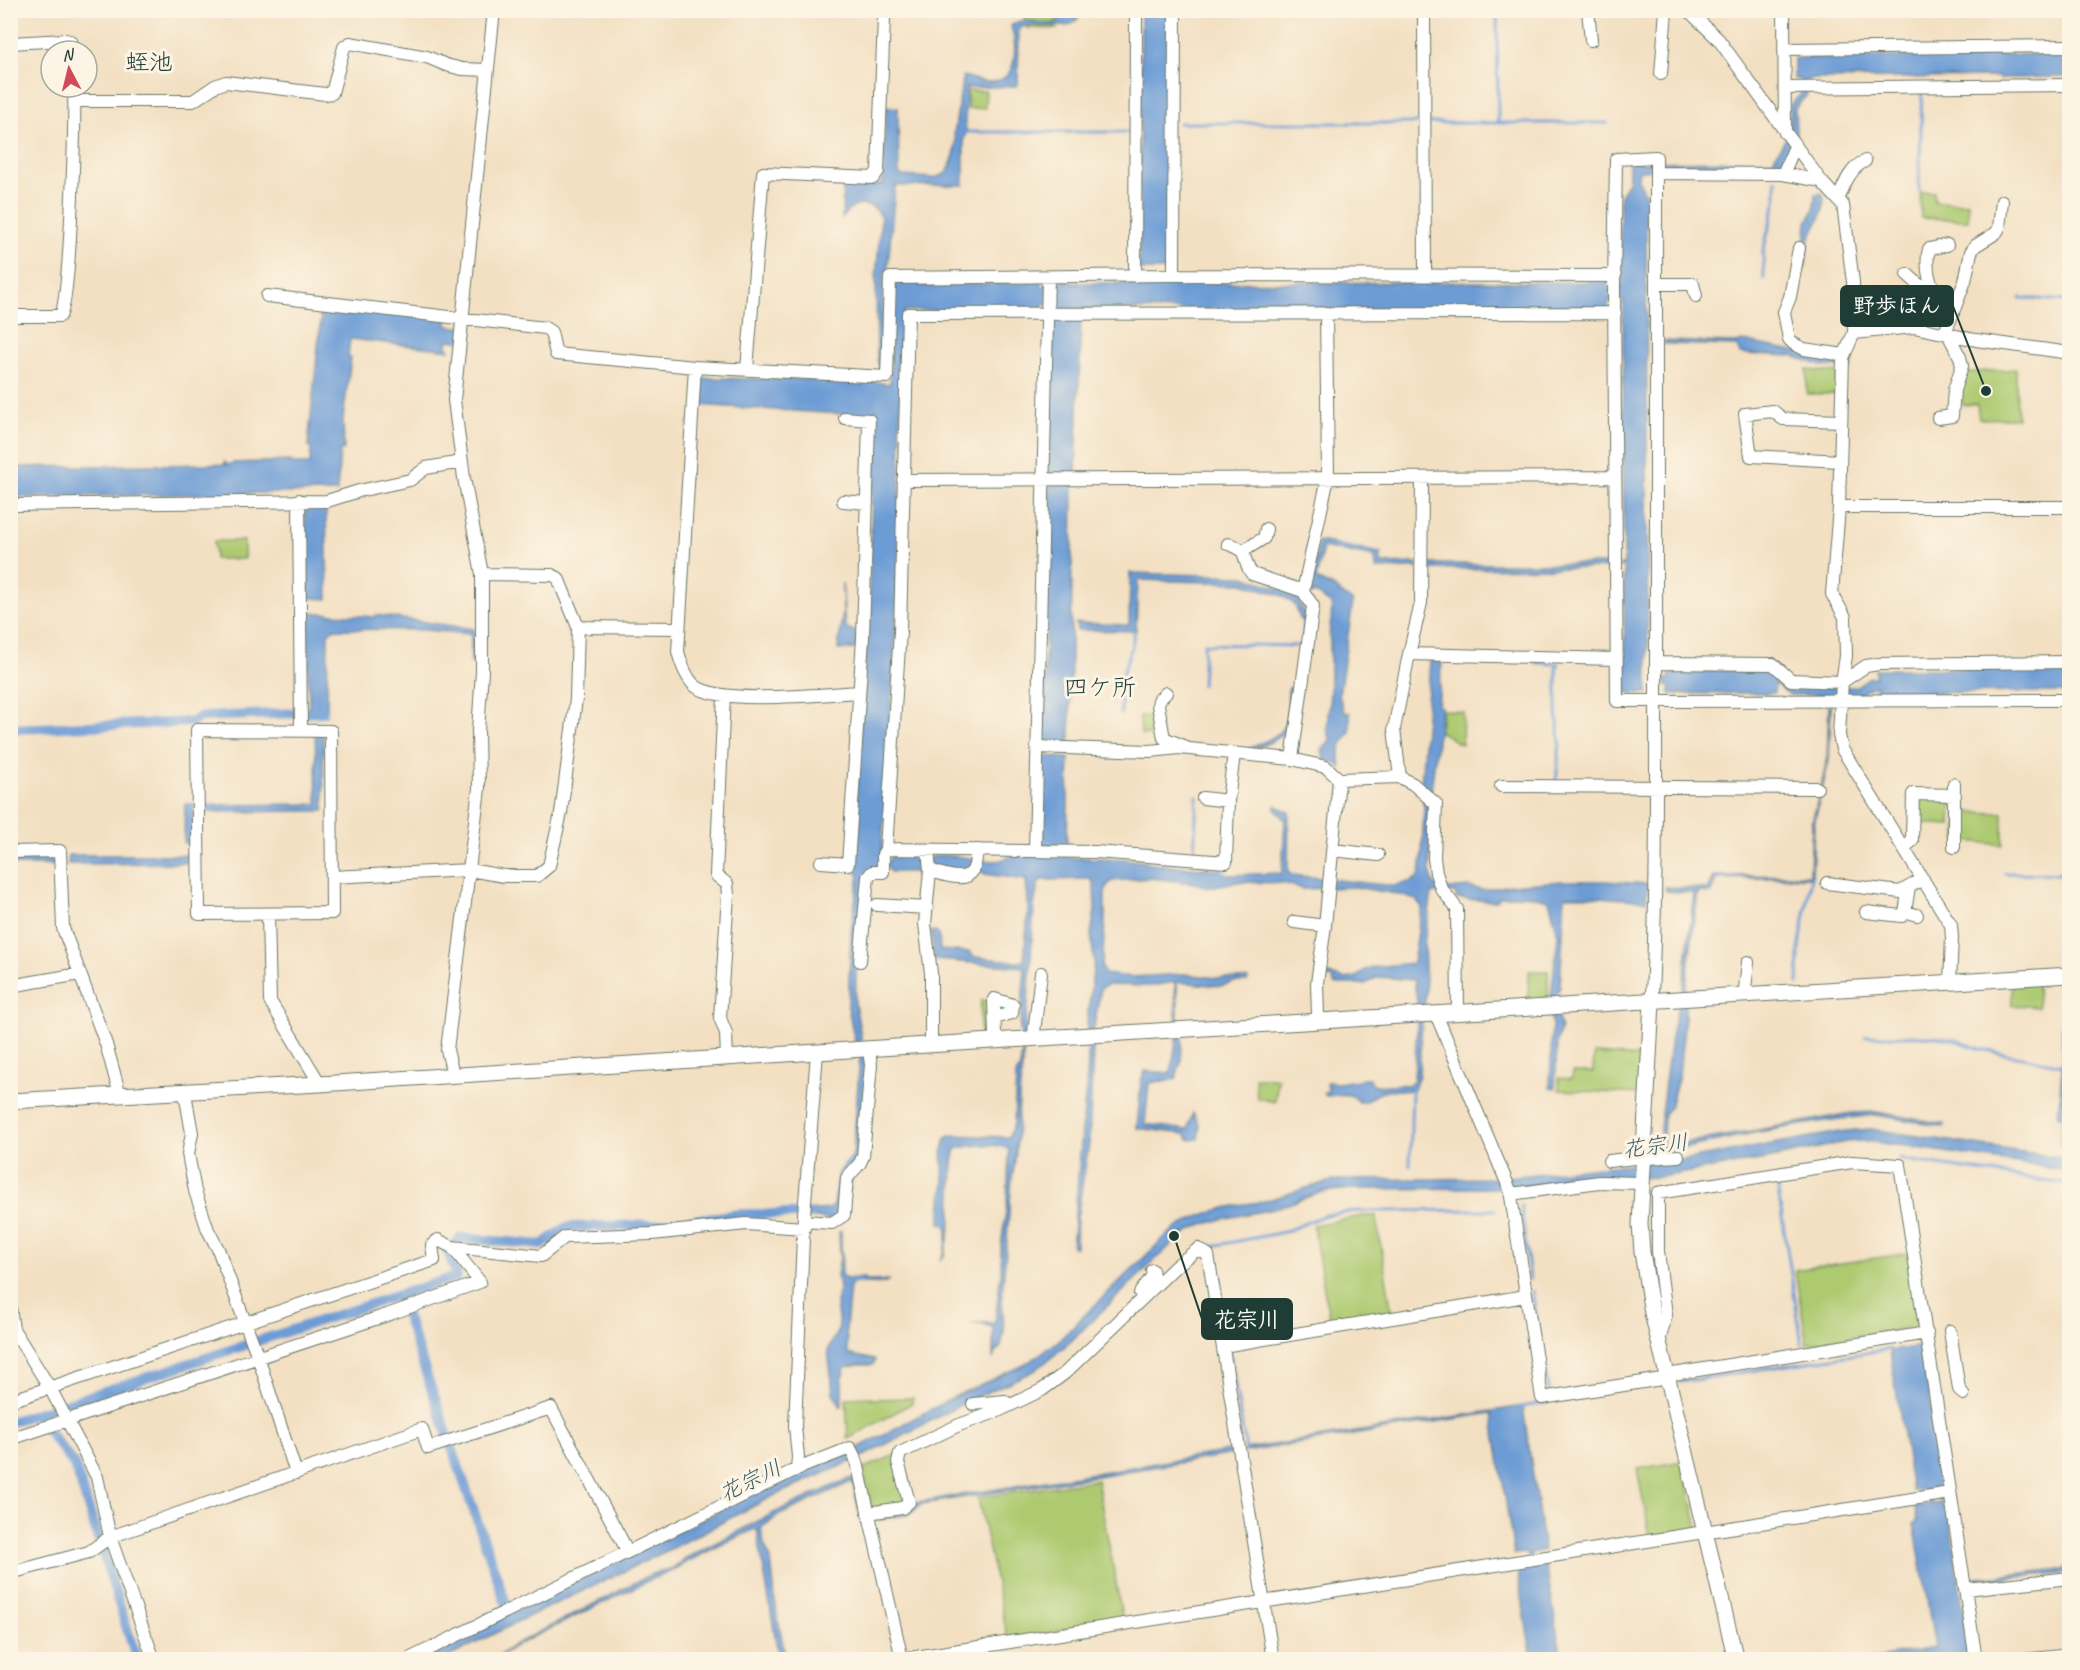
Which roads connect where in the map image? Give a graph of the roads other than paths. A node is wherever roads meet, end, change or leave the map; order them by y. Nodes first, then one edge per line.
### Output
1 (494, 10) edge
2 (886, 10) edge
3 (1136, 10) edge
4 (1174, 10) edge
5 (1424, 10) edge
6 (1588, 10) edge
7 (1666, 10) edge
8 (1688, 10) edge
9 (1784, 10) edge
10 (1591, 40) dead end
11 (39, 41) edge
12 (10, 43) edge
13 (2070, 46) edge
14 (1784, 50) junction
15 (488, 70) junction
16 (1661, 74) dead end
17 (2070, 85) edge
18 (1785, 88) junction
19 (74, 101) joint
20 (1785, 133) junction
21 (1795, 146) junction
22 (1865, 161) dead end
23 (1656, 173) junction
24 (1783, 174) junction
25 (1821, 181) junction
26 (1838, 200) junction
27 (2002, 201) dead end
28 (1947, 245) dead end
29 (1799, 248) dead end
30 (1907, 274) dead end
31 (1174, 275) junction
32 (1135, 276) junction
33 (1425, 276) junction
34 (1048, 280) junction
35 (1615, 282) junction
36 (1657, 284) junction
37 (1934, 290) junction
38 (267, 296) dead end
39 (1696, 296) dead end
40 (1615, 309) junction
41 (1047, 311) junction
42 (1326, 313) junction
43 (1953, 314) junction
44 (10, 315) edge
45 (462, 320) junction
46 (1854, 333) junction
47 (1946, 334) junction
48 (2070, 352) edge
49 (1844, 355) junction
50 (695, 369) junction
51 (747, 369) junction
52 (845, 418) dead end
53 (1938, 418) dead end
54 (1841, 421) junction
55 (1840, 461) junction
56 (462, 462) junction
57 (1615, 477) junction
58 (1328, 478) junction
59 (1043, 479) junction
60 (1422, 479) junction
61 (903, 480) junction
62 (299, 500) junction
63 (843, 501) dead end
64 (867, 503) junction
65 (10, 505) edge
66 (1839, 507) junction
67 (2070, 507) edge
68 (1266, 529) dead end
69 (1228, 544) dead end
70 (1244, 551) junction
71 (482, 574) junction
72 (1303, 591) junction
73 (578, 627) junction
74 (679, 628) junction
75 (1409, 654) junction
76 (1616, 659) junction
77 (2070, 662) edge
78 (1656, 663) junction
79 (1842, 682) junction
80 (859, 692) junction
81 (1166, 693) dead end
82 (724, 695) junction
83 (2070, 700) edge
84 (1656, 701) junction
85 (1842, 701) junction
86 (301, 731) junction
87 (1037, 747) junction
88 (1191, 749) junction
89 (1234, 753) junction
90 (1292, 759) junction
91 (1400, 777) junction
92 (1339, 779) junction
93 (1501, 786) dead end
94 (1656, 788) junction
95 (1817, 788) dead end
96 (1203, 798) dead end
97 (1228, 801) junction
98 (1954, 847) dead end
99 (1904, 848) junction
100 (886, 849) junction
101 (928, 850) junction
102 (977, 850) junction
103 (1332, 850) junction
104 (1035, 851) junction
105 (10, 852) edge
106 (1378, 855) dead end
107 (821, 862) dead end
108 (469, 870) junction
109 (930, 870) junction
110 (332, 877) junction
111 (1923, 879) junction
112 (1827, 883) dead end
113 (1909, 887) junction
114 (1886, 891) junction
115 (878, 904) dead end
116 (927, 908) junction
117 (1866, 912) dead end
118 (1883, 913) junction
119 (268, 915) junction
120 (1917, 915) dead end
121 (1902, 916) dead end
122 (1294, 922) dead end
123 (1325, 926) junction
124 (860, 961) dead end
125 (1748, 962) dead end
126 (1041, 973) dead end
127 (80, 974) junction
128 (2070, 975) edge
129 (1950, 982) junction
130 (10, 986) edge
131 (1745, 989) dead end
132 (1652, 998) junction
133 (1458, 1013) junction
134 (1436, 1014) junction
135 (995, 1018) dead end
136 (1323, 1021) junction
137 (1034, 1033) dead end
138 (931, 1040) dead end
139 (996, 1041) junction
140 (869, 1050) junction
141 (817, 1053) junction
142 (727, 1059) junction
143 (453, 1074) junction
144 (321, 1084) junction
145 (185, 1093) junction
146 (120, 1095) junction
147 (10, 1101) edge
148 (1678, 1156) dead end
149 (1645, 1158) junction
150 (1609, 1161) dead end
151 (1642, 1181) junction
152 (1511, 1192) junction
153 (804, 1224) junction
154 (452, 1247) junction
155 (1152, 1270) dead end
156 (1526, 1296) junction
157 (1141, 1300) junction
158 (10, 1308) edge
159 (245, 1323) junction
160 (1950, 1331) dead end
161 (1927, 1333) junction
162 (1102, 1337) junction
163 (1659, 1343) junction
164 (1223, 1346) junction
165 (1070, 1352) dead end
166 (258, 1357) junction
167 (1668, 1377) junction
168 (50, 1388) junction
169 (1963, 1394) dead end
170 (10, 1401) edge
171 (1005, 1401) dead end
172 (973, 1404) dead end
173 (67, 1420) junction
174 (10, 1439) edge
175 (797, 1469) junction
176 (296, 1473) junction
177 (1950, 1493) junction
178 (868, 1513) junction
179 (1706, 1532) junction
180 (110, 1538) junction
181 (628, 1552) junction
182 (10, 1573) edge
183 (2070, 1578) edge
184 (1966, 1589) junction
185 (1264, 1601) junction
186 (2070, 1655) edge
187 (154, 1659) edge
188 (406, 1659) edge
189 (900, 1659) edge
190 (1273, 1659) edge
191 (1736, 1659) edge
192 (1976, 1659) edge
193 (2022, 1659) edge

1 - 15 street
2 - 51 street
3 - 32 street
4 - 31 street
5 - 33 street
6 - 10 street
7 - 16 street
8 - 20 street
9 - 14 street
11 - 12 street
13 - 14 street
14 - 18 street
15 - 19 street
15 - 45 street
17 - 18 street
18 - 20 street
19 - 44 street
20 - 21 street
21 - 24 street
21 - 25 street
22 - 26 street
23 - 24 street
23 - 35 street
23 - 36 street
24 - 25 street
25 - 26 street
26 - 46 street
27 - 43 street
28 - 37 street
29 - 49 street
30 - 37 street
31 - 32 street
31 - 33 street
32 - 34 street
33 - 35 street
34 - 41 street
34 - 51 street
35 - 40 street
36 - 39 street
36 - 78 street
37 - 43 street
38 - 45 street
40 - 42 street
40 - 57 street
41 - 42 street
41 - 59 street
41 - 61 street
42 - 58 street
43 - 47 street
45 - 50 street
45 - 56 street
46 - 47 street
46 - 49 street
47 - 48 street
47 - 53 street
49 - 54 street
50 - 51 street
50 - 74 street
52 - 64 street
54 - 55 street
54 - 55 street
55 - 66 street
56 - 62 street
56 - 71 street
57 - 60 street
57 - 76 street
58 - 59 street
58 - 60 street
58 - 72 street
59 - 61 street
59 - 87 street
60 - 75 street
61 - 100 street
62 - 65 street
62 - 86 street
63 - 64 street
64 - 80 street
66 - 67 street
66 - 79 street
68 - 70 street
69 - 70 street
70 - 72 street
71 - 73 street
71 - 108 street
72 - 90 street
73 - 74 street
73 - 108 street
74 - 82 street
75 - 76 street
75 - 91 street
76 - 84 street
77 - 79 street
78 - 79 street
78 - 84 street
79 - 85 street
80 - 82 street
80 - 107 street
81 - 88 street
82 - 142 street
83 - 85 street
84 - 85 street
84 - 94 street
85 - 99 street
86 - 110 street
86 - 119 street
87 - 88 street
87 - 104 street
88 - 89 street
89 - 90 street
89 - 97 street
90 - 92 street
91 - 92 street
91 - 133 street
92 - 103 street
93 - 94 street
94 - 95 street
94 - 132 street
96 - 97 street
97 - 104 street
98 - 99 street
99 - 111 street
100 - 101 street
100 - 124 street
101 - 102 street
101 - 109 street
102 - 104 street
102 - 109 street
103 - 106 street
103 - 123 street
105 - 127 street
108 - 110 street
108 - 143 street
109 - 116 street
110 - 119 street
111 - 113 street
111 - 129 street
112 - 114 street
113 - 114 street
113 - 120 street
114 - 118 street
115 - 116 street
116 - 138 street
117 - 118 street
118 - 121 street
119 - 144 street
122 - 123 street
123 - 136 street
125 - 131 street
126 - 137 street
127 - 130 street
127 - 146 street
128 - 129 street
129 - 132 street
132 - 133 street
132 - 149 street
133 - 134 street
134 - 136 street
134 - 152 street
135 - 139 street
136 - 139 street
139 - 140 street
140 - 141 street
140 - 153 street
141 - 142 street
141 - 153 street
142 - 143 street
143 - 144 street
144 - 145 street
145 - 146 street
145 - 159 street
146 - 147 street
148 - 149 street
149 - 150 street
149 - 151 street
151 - 152 street
151 - 163 street
152 - 156 street
153 - 154 street
153 - 175 street
154 - 159 street
154 - 166 street
155 - 157 street
156 - 164 street
156 - 167 street
157 - 162 street
157 - 164 street
158 - 168 street
159 - 166 street
159 - 168 street
160 - 169 street
161 - 163 street
161 - 167 street
161 - 177 street
162 - 165 street
162 - 178 street
163 - 167 street
164 - 185 street
166 - 173 street
166 - 176 street
167 - 179 street
168 - 170 street
168 - 173 street
171 - 172 street
173 - 174 street
173 - 180 street
175 - 178 street
175 - 181 street
176 - 180 street
176 - 181 street
177 - 179 street
177 - 184 street
178 - 189 street
179 - 185 street
179 - 191 street
180 - 182 street
180 - 187 street
181 - 188 street
183 - 184 street
184 - 192 street
185 - 189 street
185 - 190 street
186 - 193 street

